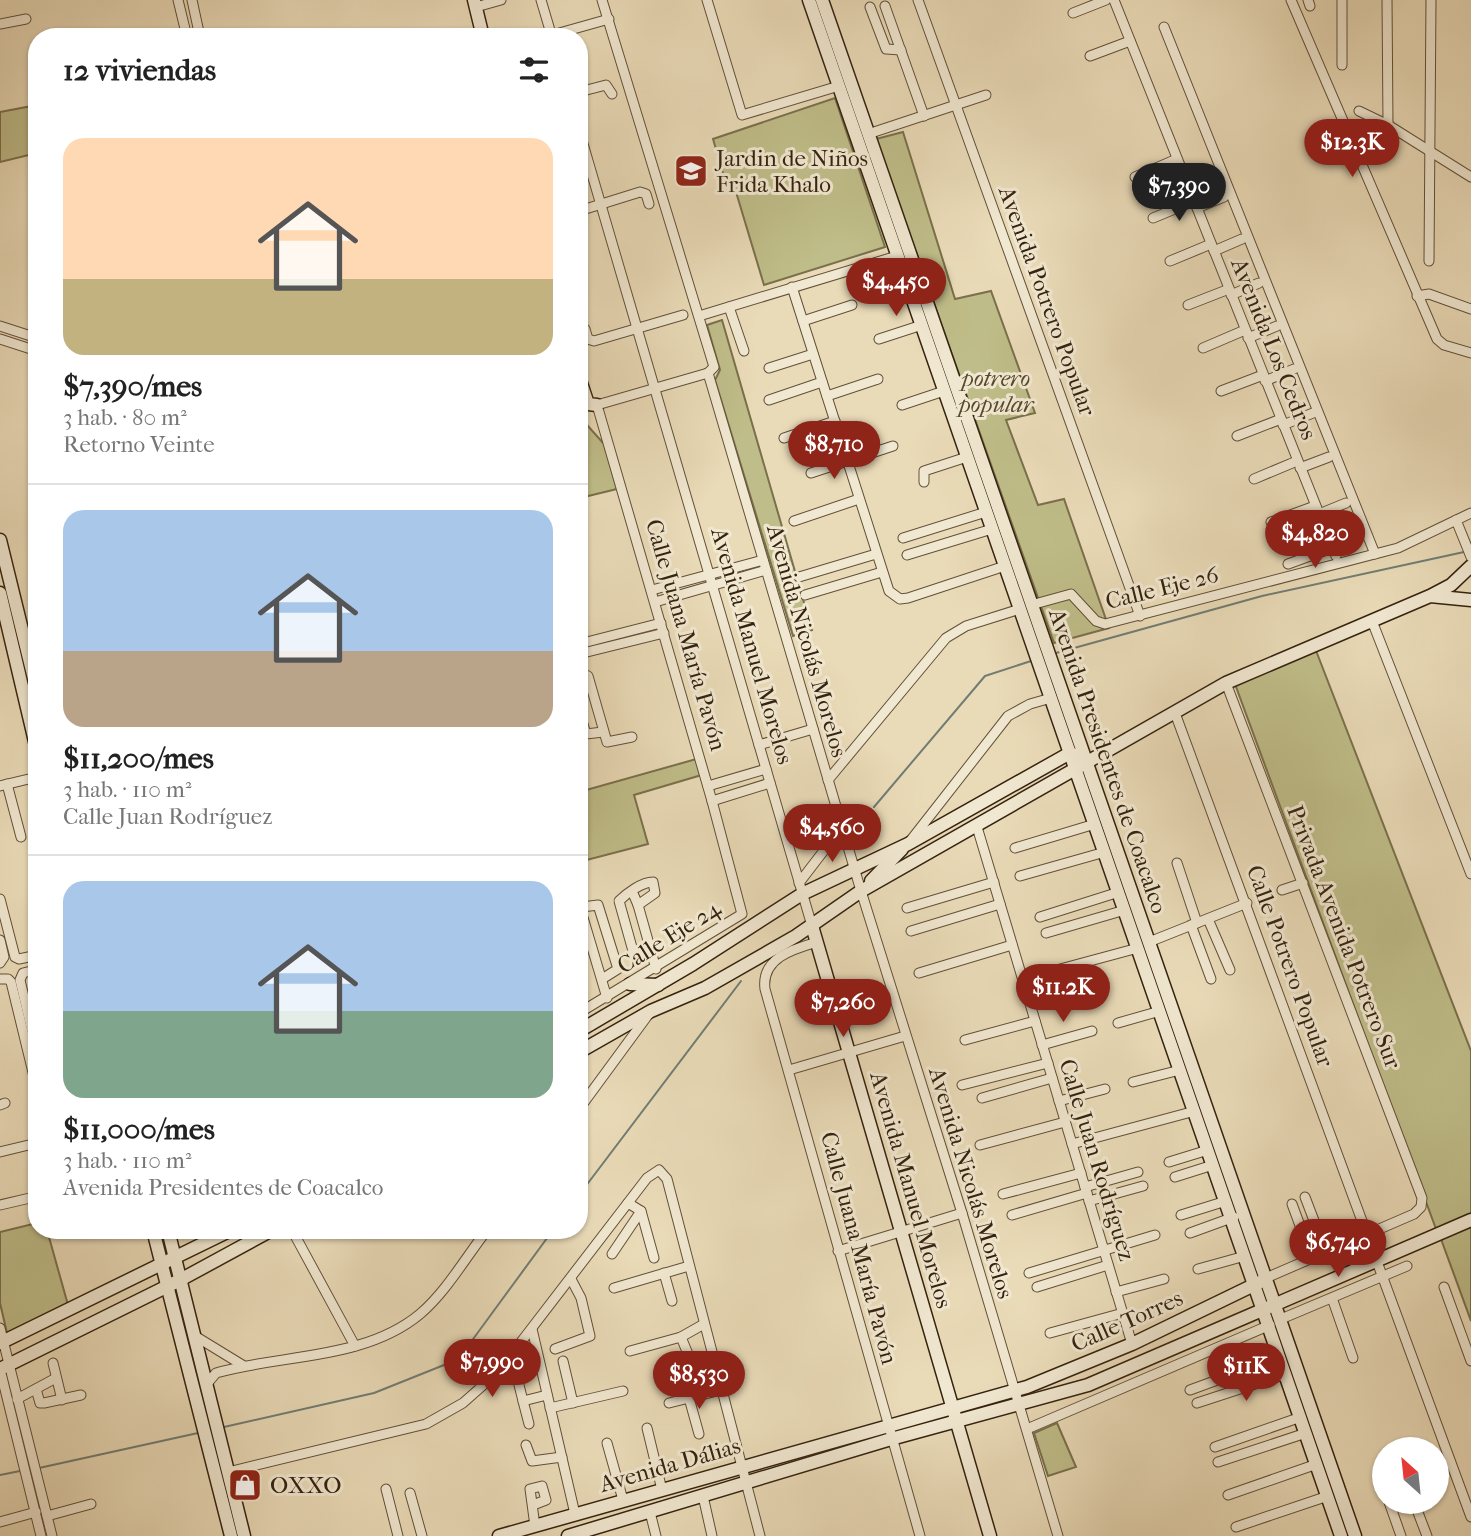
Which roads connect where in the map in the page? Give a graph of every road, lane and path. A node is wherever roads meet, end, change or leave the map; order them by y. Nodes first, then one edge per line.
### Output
1 (178, 0) edge
2 (192, 0) edge
3 (501, 0) edge
4 (541, 0) edge
5 (603, 0) edge
6 (707, 0) edge
7 (809, 0) edge
8 (821, 0) edge
9 (918, 0) edge
10 (1106, 0) edge
11 (1291, 0) edge
12 (1342, 0) edge
13 (1387, 0) edge
14 (1431, 0) edge
15 (1118, 1) edge
16 (475, 4) edge
17 (885, 6) dead end
18 (870, 7) dead end
19 (1073, 13) dead end
20 (26, 19) dead end
21 (608, 19) junction
22 (0, 24) edge
23 (1164, 27) dead end
24 (185, 28) edge
25 (198, 28) edge
26 (481, 28) edge
27 (548, 28) edge
28 (577, 28) edge
29 (1130, 41) junction
30 (901, 50) junction
31 (1090, 56) dead end
32 (1342, 65) dead end
33 (839, 86) junction
34 (588, 90) edge
35 (612, 94) dead end
36 (986, 95) dead end
37 (955, 105) junction
38 (1359, 111) dead end
39 (924, 116) junction
40 (1388, 125) junction
41 (868, 134) junction
42 (1430, 152) junction
43 (1177, 159) junction
44 (588, 160) edge
45 (877, 177) junction
46 (1135, 177) dead end
47 (1471, 177) edge
48 (1224, 197) dead end
49 (601, 204) junction
50 (649, 204) dead end
51 (1195, 204) junction
52 (588, 208) edge
53 (1153, 218) dead end
54 (1242, 239) dead end
55 (1212, 248) junction
56 (897, 256) junction
57 (1170, 261) dead end
58 (1429, 261) dead end
59 (1259, 283) dead end
60 (792, 287) junction
61 (1230, 292) junction
62 (1417, 296) junction
63 (852, 305) dead end
64 (1188, 305) dead end
65 (729, 307) junction
66 (1471, 309) edge
67 (683, 316) dead end
68 (699, 316) junction
69 (803, 321) junction
70 (922, 325) junction
71 (0, 326) edge
72 (1277, 326) dead end
73 (638, 329) junction
74 (1247, 334) junction
75 (28, 335) edge
76 (588, 335) edge
77 (0, 339) edge
78 (879, 339) dead end
79 (935, 346) junction
80 (28, 348) edge
81 (1203, 348) dead end
82 (744, 351) dead end
83 (1471, 353) edge
84 (813, 354) junction
85 (769, 368) dead end
86 (1294, 369) dead end
87 (708, 373) junction
88 (1264, 378) junction
89 (878, 379) dead end
90 (822, 382) junction
91 (654, 388) junction
92 (944, 391) junction
93 (1221, 391) dead end
94 (827, 396) junction
95 (769, 400) dead end
96 (588, 404) edge
97 (597, 405) junction
98 (902, 405) dead end
99 (1313, 413) dead end
100 (835, 421) junction
101 (1282, 422) junction
102 (1237, 436) dead end
103 (784, 438) dead end
104 (893, 446) dead end
105 (967, 457) junction
106 (1329, 457) dead end
107 (847, 461) junction
108 (1299, 465) junction
109 (811, 473) dead end
110 (1254, 479) dead end
111 (924, 482) dead end
112 (859, 499) junction
113 (1346, 503) dead end
114 (1317, 510) junction
115 (986, 512) junction
116 (1471, 513) edge
117 (1456, 520) junction
118 (794, 521) dead end
119 (1271, 522) dead end
120 (992, 529) junction
121 (902, 538) dead end
122 (0, 540) edge
123 (876, 554) junction
124 (1375, 554) junction
125 (907, 555) dead end
126 (1006, 557) junction
127 (1471, 557) edge
128 (763, 559) junction
129 (1288, 564) dead end
130 (1471, 566) edge
131 (766, 570) junction
132 (882, 572) junction
133 (708, 574) junction
134 (799, 577) dead end
135 (712, 586) junction
136 (652, 590) junction
137 (0, 593) edge
138 (805, 595) dead end
139 (1430, 596) junction
140 (1471, 600) edge
141 (655, 602) junction
142 (1025, 607) junction
143 (1140, 616) junction
144 (1372, 621) junction
145 (662, 628) junction
146 (588, 641) edge
147 (588, 651) edge
148 (28, 654) edge
149 (588, 676) edge
150 (1051, 679) junction
151 (1226, 683) junction
152 (1051, 698) junction
153 (28, 712) edge
154 (1175, 713) junction
155 (813, 729) junction
156 (603, 732) junction
157 (588, 734) edge
158 (632, 737) dead end
159 (759, 745) junction
160 (1070, 752) junction
161 (1081, 765) junction
162 (766, 769) junction
163 (28, 779) edge
164 (828, 780) junction
165 (770, 783) junction
166 (3, 785) edge
167 (708, 786) junction
168 (712, 801) junction
169 (1095, 824) junction
170 (842, 827) junction
171 (977, 827) junction
172 (21, 837) dead end
173 (908, 844) junction
174 (1015, 848) dead end
175 (1105, 852) junction
176 (1177, 863) dead end
177 (854, 867) junction
178 (1471, 874) edge
179 (1020, 876) dead end
180 (1120, 876) junction
181 (993, 882) junction
182 (1303, 883) junction
183 (801, 888) junction
184 (1282, 890) dead end
185 (632, 891) junction
186 (861, 891) junction
187 (1119, 892) junction
188 (0, 899) edge
189 (1247, 903) junction
190 (588, 905) edge
191 (638, 905) junction
192 (1000, 905) junction
193 (907, 908) dead end
194 (1125, 910) junction
195 (742, 914) joint
196 (1040, 917) dead end
197 (1208, 919) junction
198 (1194, 924) junction
199 (812, 926) junction
200 (588, 930) edge
201 (911, 931) dead end
202 (1046, 933) dead end
203 (0, 940) edge
204 (817, 942) junction
205 (1012, 945) junction
206 (1144, 945) junction
207 (651, 952) junction
208 (28, 957) edge
209 (0, 963) edge
210 (656, 969) junction
211 (1230, 970) dead end
212 (28, 972) edge
213 (919, 974) dead end
214 (0, 979) edge
215 (602, 979) junction
216 (1023, 979) junction
217 (1211, 979) dead end
218 (630, 984) junction
219 (658, 985) junction
220 (607, 998) junction
221 (588, 1008) edge
222 (651, 1011) junction
223 (1160, 1011) junction
224 (28, 1014) edge
225 (1035, 1021) junction
226 (1118, 1023) dead end
227 (588, 1026) edge
228 (1092, 1031) dead end
229 (905, 1036) junction
230 (965, 1040) dead end
231 (1042, 1045) junction
232 (588, 1047) edge
233 (1180, 1049) junction
234 (849, 1052) junction
235 (28, 1054) edge
236 (1048, 1063) junction
237 (789, 1070) junction
238 (1180, 1070) junction
239 (1052, 1078) junction
240 (1133, 1082) dead end
241 (962, 1085) dead end
242 (1105, 1089) dead end
243 (588, 1097) edge
244 (982, 1098) dead end
245 (1059, 1101) junction
246 (1195, 1111) junction
247 (1065, 1122) junction
248 (1072, 1144) junction
249 (28, 1145) edge
250 (980, 1145) dead end
251 (1208, 1150) junction
252 (0, 1152) edge
253 (1169, 1162) dead end
254 (1213, 1165) junction
255 (1138, 1172) dead end
256 (1081, 1173) junction
257 (1175, 1177) dead end
258 (1143, 1186) dead end
259 (1003, 1194) dead end
260 (1087, 1194) junction
261 (1305, 1197) dead end
262 (28, 1198) edge
263 (1226, 1201) junction
264 (628, 1203) junction
265 (1292, 1204) dead end
266 (0, 1205) edge
267 (1201, 1208) junction
268 (641, 1211) junction
269 (962, 1213) junction
270 (1181, 1214) dead end
271 (1012, 1215) dead end
272 (1238, 1216) junction
273 (1471, 1220) edge
274 (1207, 1227) junction
275 (901, 1232) junction
276 (1190, 1233) dead end
277 (1367, 1234) junction
278 (1155, 1235) dead end
279 (155, 1239) edge
280 (170, 1239) edge
281 (208, 1239) edge
282 (255, 1239) edge
283 (297, 1239) edge
284 (480, 1239) edge
285 (1104, 1250) junction
286 (838, 1251) junction
287 (1326, 1252) junction
288 (612, 1254) dead end
289 (1245, 1256) junction
290 (654, 1258) dead end
291 (1312, 1258) junction
292 (175, 1259) junction
293 (1376, 1262) junction
294 (1108, 1265) junction
295 (162, 1266) junction
296 (689, 1266) junction
297 (1407, 1266) dead end
298 (1198, 1269) dead end
299 (664, 1273) junction
300 (1028, 1273) dead end
301 (1382, 1278) junction
302 (571, 1279) junction
303 (1164, 1279) dead end
304 (180, 1280) junction
305 (1261, 1282) junction
306 (167, 1286) junction
307 (1037, 1287) dead end
308 (1444, 1287) dead end
309 (614, 1288) dead end
310 (1116, 1292) junction
311 (1332, 1298) junction
312 (672, 1301) dead end
313 (1270, 1308) junction
314 (1122, 1312) junction
315 (1275, 1322) junction
316 (704, 1324) junction
317 (0, 1328) edge
318 (532, 1329) junction
319 (1050, 1333) dead end
320 (193, 1335) junction
321 (681, 1337) junction
322 (2, 1343) edge
323 (1132, 1343) junction
324 (355, 1346) junction
325 (555, 1349) dead end
326 (630, 1351) dead end
327 (1280, 1357) junction
328 (1353, 1358) dead end
329 (563, 1361) dead end
330 (1471, 1361) edge
331 (53, 1363) dead end
332 (244, 1366) junction
333 (5, 1367) edge
334 (695, 1371) dead end
335 (1286, 1374) junction
336 (56, 1378) junction
337 (518, 1381) dead end
338 (206, 1385) junction
339 (36, 1389) junction
340 (721, 1390) junction
341 (1190, 1390) dead end
342 (622, 1391) dead end
343 (1020, 1393) junction
344 (81, 1395) dead end
345 (547, 1395) junction
346 (689, 1398) junction
347 (17, 1399) junction
348 (62, 1400) junction
349 (523, 1401) junction
350 (573, 1403) junction
351 (669, 1403) dead end
352 (1197, 1403) dead end
353 (550, 1408) junction
354 (954, 1414) junction
355 (12, 1416) junction
356 (1301, 1417) junction
357 (0, 1419) edge
358 (529, 1424) dead end
359 (19, 1426) junction
360 (887, 1426) junction
361 (647, 1427) dead end
362 (1027, 1429) junction
363 (1306, 1433) junction
364 (699, 1434) dead end
365 (891, 1439) junction
366 (607, 1443) dead end
367 (526, 1444) dead end
368 (1215, 1447) dead end
369 (562, 1457) junction
370 (1217, 1462) dead end
371 (1317, 1464) junction
372 (742, 1466) junction
373 (228, 1472) junction
374 (747, 1483) junction
375 (35, 1488) junction
376 (386, 1489) dead end
377 (658, 1491) junction
378 (410, 1493) dead end
379 (1228, 1495) dead end
380 (703, 1496) junction
381 (1328, 1496) junction
382 (623, 1500) junction
383 (91, 1504) dead end
384 (533, 1505) dead end
385 (654, 1510) junction
386 (36, 1513) junction
387 (575, 1514) junction
388 (1393, 1514) edge
389 (1419, 1514) edge
390 (47, 1516) junction
391 (1471, 1517) edge
392 (0, 1522) edge
393 (534, 1526) junction
394 (1236, 1527) dead end
395 (236, 1531) edge
396 (601, 1531) edge
397 (41, 1536) edge
398 (52, 1536) edge
399 (398, 1536) edge
400 (422, 1536) edge
401 (499, 1536) edge
402 (568, 1536) edge
403 (656, 1536) edge
404 (712, 1536) edge
405 (760, 1536) edge
406 (920, 1536) edge
407 (990, 1536) edge
408 (1058, 1536) edge
409 (1341, 1536) edge
410 (1355, 1536) edge
411 (1401, 1536) edge
412 (1427, 1536) edge

1 - 24 street
2 - 25 street
3 - 16 street
4 - 27 street
5 - 21 street, Avenida Nicolás Morelos
6 - 33 street
7 - 33 main road, Avenida Presidentes de Coacalco
8 - 41 main road, Avenida Presidentes de Coacalco
9 - 37 street, Avenida Potrero Popular
10 - 19 street
11 - 62 street
12 - 32 street
13 - 40 street
14 - 42 street
15 - 29 street, Avenida Los Cedros
16 - 26 main road
17 - 30 street
18 - 30 street
20 - 22 street
21 - 28 street
21 - 68 street, Avenida Nicolás Morelos
23 - 124 street, Avenida Los Cedros
29 - 31 street
29 - 43 street, Avenida Los Cedros
30 - 39 street
33 - 45 main road, Avenida Presidentes de Coacalco
34 - 35 street
36 - 37 street
37 - 39 street
37 - 143 street, Avenida Potrero Popular
38 - 40 street
39 - 41 street
40 - 42 street
41 - 45 main road, Avenida Presidentes de Coacalco
42 - 47 street
42 - 58 street
43 - 46 street
43 - 51 street, Avenida Los Cedros
44 - 49 street, Avenida Manuel Morelos
45 - 56 main road, Avenida Presidentes de Coacalco
45 - 79 main road, Avenida Presidentes de Coacalco
48 - 51 street
49 - 50 street
49 - 52 street
49 - 73 street, Avenida Manuel Morelos
51 - 53 street
51 - 55 street, Avenida Los Cedros
54 - 55 street
55 - 57 street
55 - 61 street, Avenida Los Cedros
56 - 60 street
56 - 70 main road, Avenida Presidentes de Coacalco
59 - 61 street
60 - 65 street
60 - 69 street
61 - 64 street
61 - 74 street, Avenida Los Cedros
62 - 66 street
62 - 83 street
63 - 69 street
65 - 68 street
65 - 82 street
67 - 73 street
68 - 87 street, Avenida Nicolás Morelos
69 - 84 street
70 - 78 street
70 - 79 main road, Avenida Presidentes de Coacalco
71 - 75 street
72 - 74 street
73 - 76 street
73 - 91 street, Avenida Manuel Morelos
74 - 81 street
74 - 88 street, Avenida Los Cedros
77 - 80 street
79 - 92 main road, Avenida Presidentes de Coacalco
79 - 126 main road, Avenida Presidentes de Coacalco
84 - 85 street
84 - 90 street
86 - 88 street
87 - 91 street
87 - 128 street, Avenida Nicolás Morelos
88 - 93 street
88 - 101 street, Avenida Los Cedros
89 - 94 street
90 - 94 street
90 - 95 street
91 - 97 street
91 - 133 street, Avenida Manuel Morelos
92 - 98 street
92 - 105 main road, Avenida Presidentes de Coacalco
94 - 100 street
96 - 97 main road, Calle Juana María Pavón
97 - 136 street, Calle Juana María Pavón
99 - 101 street
100 - 103 street
100 - 107 street
101 - 102 street
101 - 108 street, Avenida Los Cedros
104 - 107 street
105 - 111 street
105 - 115 main road, Avenida Presidentes de Coacalco
106 - 108 street
107 - 109 street
107 - 112 street
108 - 110 street
108 - 114 street, Avenida Los Cedros
112 - 118 street
112 - 123 street
113 - 114 street
114 - 119 street
114 - 129 street, Avenida Los Cedros
115 - 120 main road, Avenida Presidentes de Coacalco
115 - 121 street
116 - 117 street, Calle Eje 26
117 - 124 street, Calle Eje 26
117 - 127 street
120 - 125 street
120 - 126 main road, Avenida Presidentes de Coacalco
122 - 148 main road
123 - 132 street
123 - 134 street
124 - 143 street, Calle Eje 26
126 - 132 street
126 - 142 main road, Avenida Presidentes de Coacalco
128 - 131 street, Avenida Nicolás Morelos
128 - 133 street
130 - 139 main road
131 - 135 street
131 - 155 street, Avenida Nicolás Morelos
132 - 138 street
133 - 135 street, Avenida Manuel Morelos
133 - 136 street
135 - 141 street
135 - 159 street, Avenida Manuel Morelos
136 - 141 street, Calle Juana María Pavón
137 - 153 main road
139 - 140 main road
139 - 144 main road
141 - 145 street, Calle Juana María Pavón
142 - 143 street, Calle Eje 26
142 - 150 main road, Avenida Presidentes de Coacalco
142 - 164 street
144 - 151 main road
144 - 178 street
145 - 146 street
145 - 147 street
145 - 167 street, Calle Juana María Pavón
149 - 156 street
150 - 152 main road, Avenida Presidentes de Coacalco
150 - 161 main road, Avenida Presidentes de Coacalco
151 - 154 main road
151 - 182 street, Privada Avenida Potrero Sur
152 - 160 main road, Avenida Presidentes de Coacalco
152 - 173 street
154 - 161 main road
154 - 189 street, Calle Potrero Popular
155 - 159 street
155 - 164 street, Avenida Nicolás Morelos
156 - 157 street
156 - 158 street
159 - 162 street, Avenida Manuel Morelos
160 - 161 main road
160 - 173 main road
161 - 169 main road, Avenida Presidentes de Coacalco
161 - 171 main road
161 - 180 main road, Avenida Presidentes de Coacalco
162 - 165 street, Avenida Manuel Morelos
162 - 167 street
163 - 166 street
164 - 170 street, Avenida Nicolás Morelos
165 - 168 street
165 - 183 street, Avenida Manuel Morelos
166 - 172 street
167 - 168 street, Calle Juana María Pavón
168 - 195 street, Calle Juana María Pavón
169 - 174 street
169 - 175 main road, Avenida Presidentes de Coacalco
170 - 177 street, Avenida Nicolás Morelos
170 - 183 street
171 - 181 street, Calle Juan Rodríguez
171 - 186 main road
173 - 177 main road
173 - 186 main road
175 - 179 street
175 - 180 main road, Avenida Presidentes de Coacalco
176 - 198 street
177 - 183 main road
177 - 186 street, Avenida Nicolás Morelos
180 - 187 main road, Avenida Presidentes de Coacalco
180 - 206 main road, Avenida Presidentes de Coacalco
181 - 192 street, Calle Juan Rodríguez
181 - 193 street
182 - 184 street
182 - 277 street, Privada Avenida Potrero Sur
183 - 199 street, Avenida Manuel Morelos
183 - 219 main road
185 - 191 street
185 - 191 street
185 - 207 street
186 - 199 main road
186 - 229 street, Avenida Nicolás Morelos
187 - 194 main road, Avenida Presidentes de Coacalco
187 - 196 street
188 - 208 street
189 - 197 street
189 - 277 street, Calle Potrero Popular
190 - 215 street
191 - 207 street
192 - 201 street
192 - 205 street, Calle Juan Rodríguez
194 - 202 street
194 - 206 main road, Avenida Presidentes de Coacalco
195 - 210 street, Calle Eje 24
197 - 198 street
197 - 211 street
198 - 206 street
198 - 217 street
199 - 204 main road, Avenida Manuel Morelos
199 - 222 main road
200 - 215 street
203 - 209 street
204 - 234 main road, Avenida Manuel Morelos
204 - 237 street, Calle Juana María Pavón
205 - 213 street
205 - 216 street, Calle Juan Rodríguez
206 - 216 street
206 - 223 main road, Avenida Presidentes de Coacalco
206 - 233 main road, Avenida Presidentes de Coacalco
207 - 210 street
210 - 218 street, Calle Eje 24
212 - 224 street
214 - 235 street
215 - 220 street
216 - 225 street, Calle Juan Rodríguez
218 - 219 main road
218 - 220 street, Calle Eje 24
219 - 227 main road
220 - 221 street, Calle Eje 24
222 - 232 main road
222 - 243 street
223 - 226 street
223 - 233 main road, Avenida Presidentes de Coacalco
225 - 230 street
225 - 231 street, Calle Juan Rodríguez
228 - 231 street
229 - 234 street
229 - 269 street, Avenida Nicolás Morelos
231 - 236 street, Calle Juan Rodríguez
233 - 238 main road, Avenida Presidentes de Coacalco
233 - 272 main road, Avenida Presidentes de Coacalco
234 - 237 street
234 - 275 main road, Avenida Manuel Morelos
236 - 239 street, Calle Juan Rodríguez
236 - 241 street
237 - 286 street, Calle Juana María Pavón
238 - 240 street
238 - 246 main road, Avenida Presidentes de Coacalco
239 - 244 street
239 - 245 street, Calle Juan Rodríguez
242 - 245 street
245 - 247 street, Calle Juan Rodríguez
246 - 248 street
246 - 251 main road, Avenida Presidentes de Coacalco
247 - 248 street, Calle Juan Rodríguez
247 - 250 street
248 - 256 street, Calle Juan Rodríguez
249 - 252 street
251 - 253 street
251 - 254 main road, Avenida Presidentes de Coacalco
254 - 257 street
254 - 263 main road, Avenida Presidentes de Coacalco
255 - 260 street
256 - 259 street
256 - 260 street, Calle Juan Rodríguez
258 - 260 street
260 - 271 street
260 - 285 street, Calle Juan Rodríguez
261 - 287 street
262 - 266 street
263 - 267 street
263 - 272 main road, Avenida Presidentes de Coacalco
264 - 268 street
264 - 296 street
264 - 302 street
265 - 291 street
267 - 270 street
267 - 274 street
268 - 288 street
268 - 290 street
269 - 275 street
269 - 343 street, Avenida Nicolás Morelos
272 - 274 street
272 - 289 main road, Avenida Presidentes de Coacalco
272 - 305 main road, Avenida Presidentes de Coacalco
273 - 293 main road
274 - 276 street
275 - 286 street
275 - 354 main road, Avenida Manuel Morelos
277 - 287 street
277 - 293 street
278 - 285 street
279 - 295 main road
280 - 292 main road
281 - 292 main road
282 - 304 main road
283 - 324 street
284 - 324 street
285 - 294 street, Calle Juan Rodríguez
285 - 300 street
286 - 360 street, Calle Juana María Pavón
287 - 291 street
289 - 298 street
289 - 305 main road, Avenida Presidentes de Coacalco
291 - 305 street
292 - 295 main road
292 - 304 main road
293 - 301 street
293 - 313 main road
294 - 307 street
294 - 310 street, Calle Juan Rodríguez
295 - 306 main road
295 - 322 main road
296 - 299 street
296 - 316 street
297 - 301 street
299 - 309 street
299 - 312 street
301 - 311 street
301 - 391 street
302 - 318 street
302 - 325 street
303 - 310 street
304 - 306 main road
304 - 320 main road
305 - 313 main road, Avenida Presidentes de Coacalco
305 - 323 main road, Calle Torres
306 - 333 main road
306 - 395 main road
308 - 330 street
310 - 314 street, Calle Juan Rodríguez
311 - 315 street
311 - 328 street
313 - 315 main road, Avenida Presidentes de Coacalco
313 - 343 main road
314 - 319 street
314 - 323 street, Calle Juan Rodríguez
315 - 327 main road, Avenida Presidentes de Coacalco
315 - 362 street
315 - 410 main road, Avenida Presidentes de Coacalco
316 - 321 street
316 - 340 street
317 - 322 street
318 - 345 street
318 - 373 street
320 - 332 street
320 - 338 main road
321 - 326 street
321 - 334 street
322 - 333 street
323 - 343 main road, Calle Torres
324 - 332 street
327 - 335 main road, Avenida Presidentes de Coacalco
327 - 341 street
329 - 350 street
331 - 336 street
332 - 338 street
333 - 347 street
333 - 355 street
335 - 352 street
335 - 356 main road, Avenida Presidentes de Coacalco
336 - 339 street
336 - 348 street
337 - 349 street
338 - 373 main road
339 - 347 street
339 - 348 street
340 - 346 street
340 - 372 street
342 - 350 street
343 - 354 main road, Avenida Dálias
343 - 362 street, Avenida Nicolás Morelos
344 - 348 street
345 - 349 street
345 - 353 street
346 - 351 street
346 - 364 street
347 - 359 street
349 - 358 street
350 - 353 street
353 - 369 street
354 - 360 main road, Avenida Dálias
354 - 365 main road, Avenida Dálias
354 - 407 main road, Avenida Manuel Morelos
355 - 357 street
355 - 359 street
356 - 363 main road, Avenida Presidentes de Coacalco
356 - 368 street
359 - 375 street
360 - 365 street, Calle Juana María Pavón
360 - 372 main road, Avenida Dálias
361 - 377 street
362 - 408 street, Avenida Nicolás Morelos
363 - 370 street
363 - 371 main road, Avenida Presidentes de Coacalco
365 - 374 main road, Avenida Dálias
365 - 406 street, Calle Juana María Pavón
366 - 382 street
367 - 369 street
369 - 387 street
371 - 379 street
371 - 381 main road, Avenida Presidentes de Coacalco
372 - 374 street
372 - 377 main road, Avenida Dálias
373 - 395 main road
374 - 380 main road, Avenida Dálias
374 - 405 street
375 - 386 street
375 - 390 street
376 - 399 street
377 - 382 main road, Avenida Dálias
377 - 385 main road
378 - 400 street
380 - 385 main road, Avenida Dálias
380 - 404 street
381 - 394 street
381 - 409 main road, Avenida Presidentes de Coacalco
382 - 387 main road, Avenida Dálias
383 - 390 street
384 - 393 street
385 - 396 main road, Avenida Dálias
385 - 403 street
386 - 392 street
386 - 397 street
387 - 393 main road, Avenida Dálias
388 - 411 street
389 - 412 street
390 - 398 street
393 - 401 main road, Avenida Dálias
396 - 402 main road, Avenida Dálias

